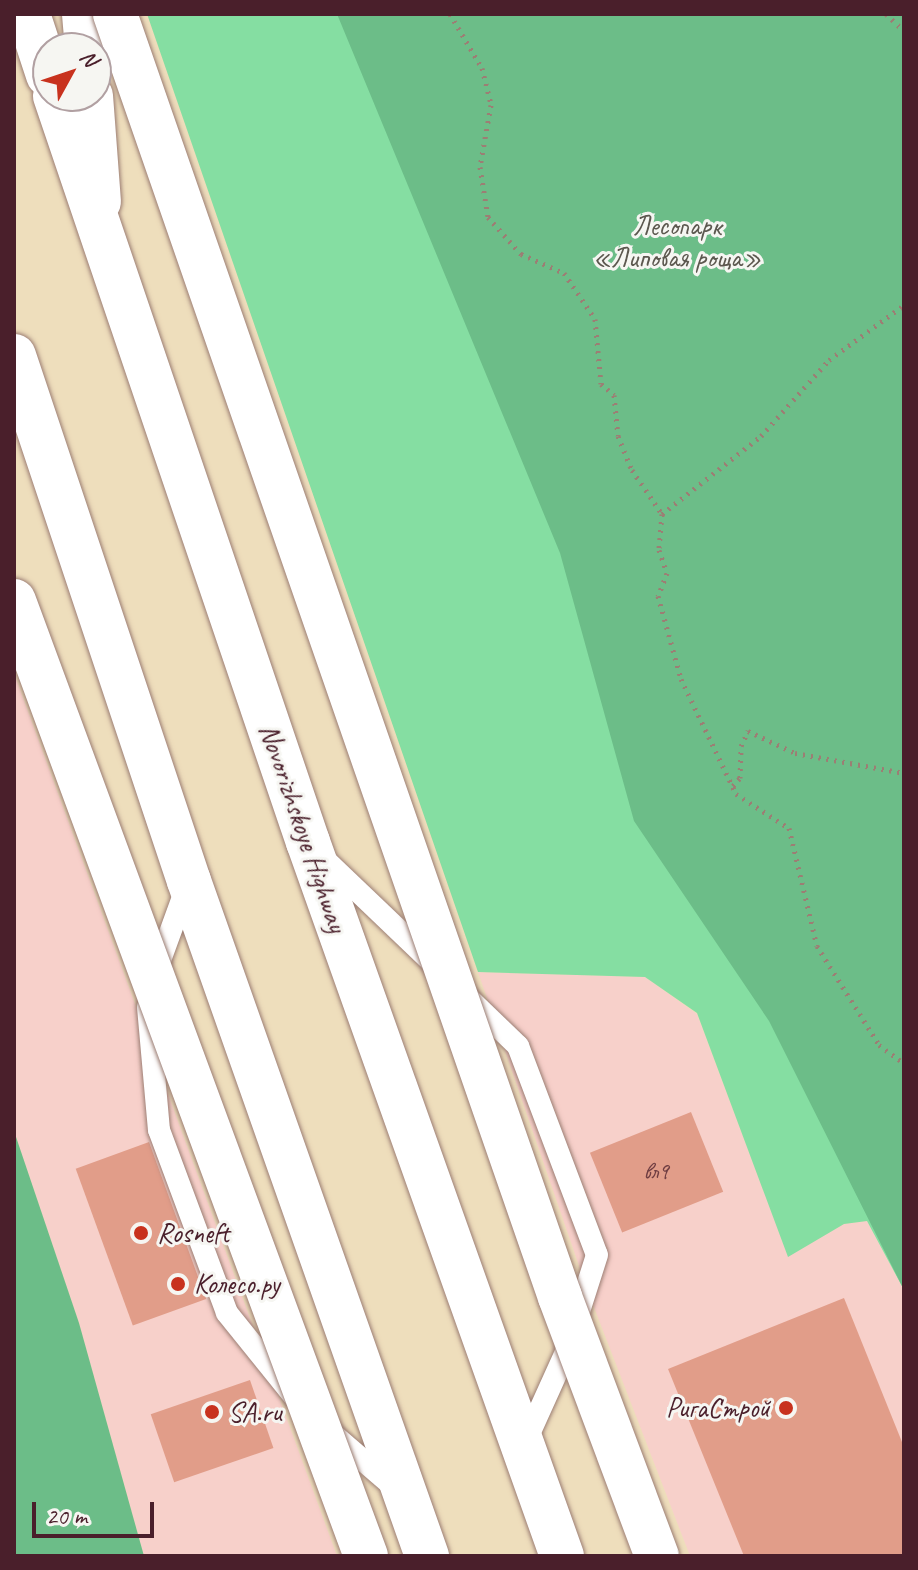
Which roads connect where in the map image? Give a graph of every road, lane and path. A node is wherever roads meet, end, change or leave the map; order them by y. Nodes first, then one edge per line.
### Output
1 (115, 14) edge
2 (450, 14) edge
3 (886, 14) edge
4 (904, 31) edge
5 (60, 112) edge
6 (92, 112) edge
7 (102, 240) junction
8 (904, 305) edge
9 (14, 356) edge
10 (14, 426) edge
11 (63, 505) junction
12 (662, 514) junction
13 (14, 601) edge
14 (904, 773) edge
15 (733, 786) junction
16 (308, 842) junction
17 (189, 881) junction
18 (904, 1063) edge
19 (523, 1448) junction
20 (407, 1498) junction
21 (366, 1556) edge
22 (427, 1556) edge
23 (562, 1556) edge
24 (657, 1556) edge

1 - 24 main road, bridge
2 - 12 path
3 - 4 path
5 - 7 main road, Novorizhskoye Highway
6 - 7 main road
7 - 16 main road, Novorizhskoye Highway
8 - 12 path
9 - 11 main road
10 - 11 main road
11 - 17 main road
12 - 15 path
13 - 21 main road, bridge
14 - 15 path
15 - 18 path
16 - 19 main road, Novorizhskoye Highway
16 - 19 lane
17 - 20 main road
17 - 20 lane
19 - 23 main road, Novorizhskoye Highway
20 - 22 main road

